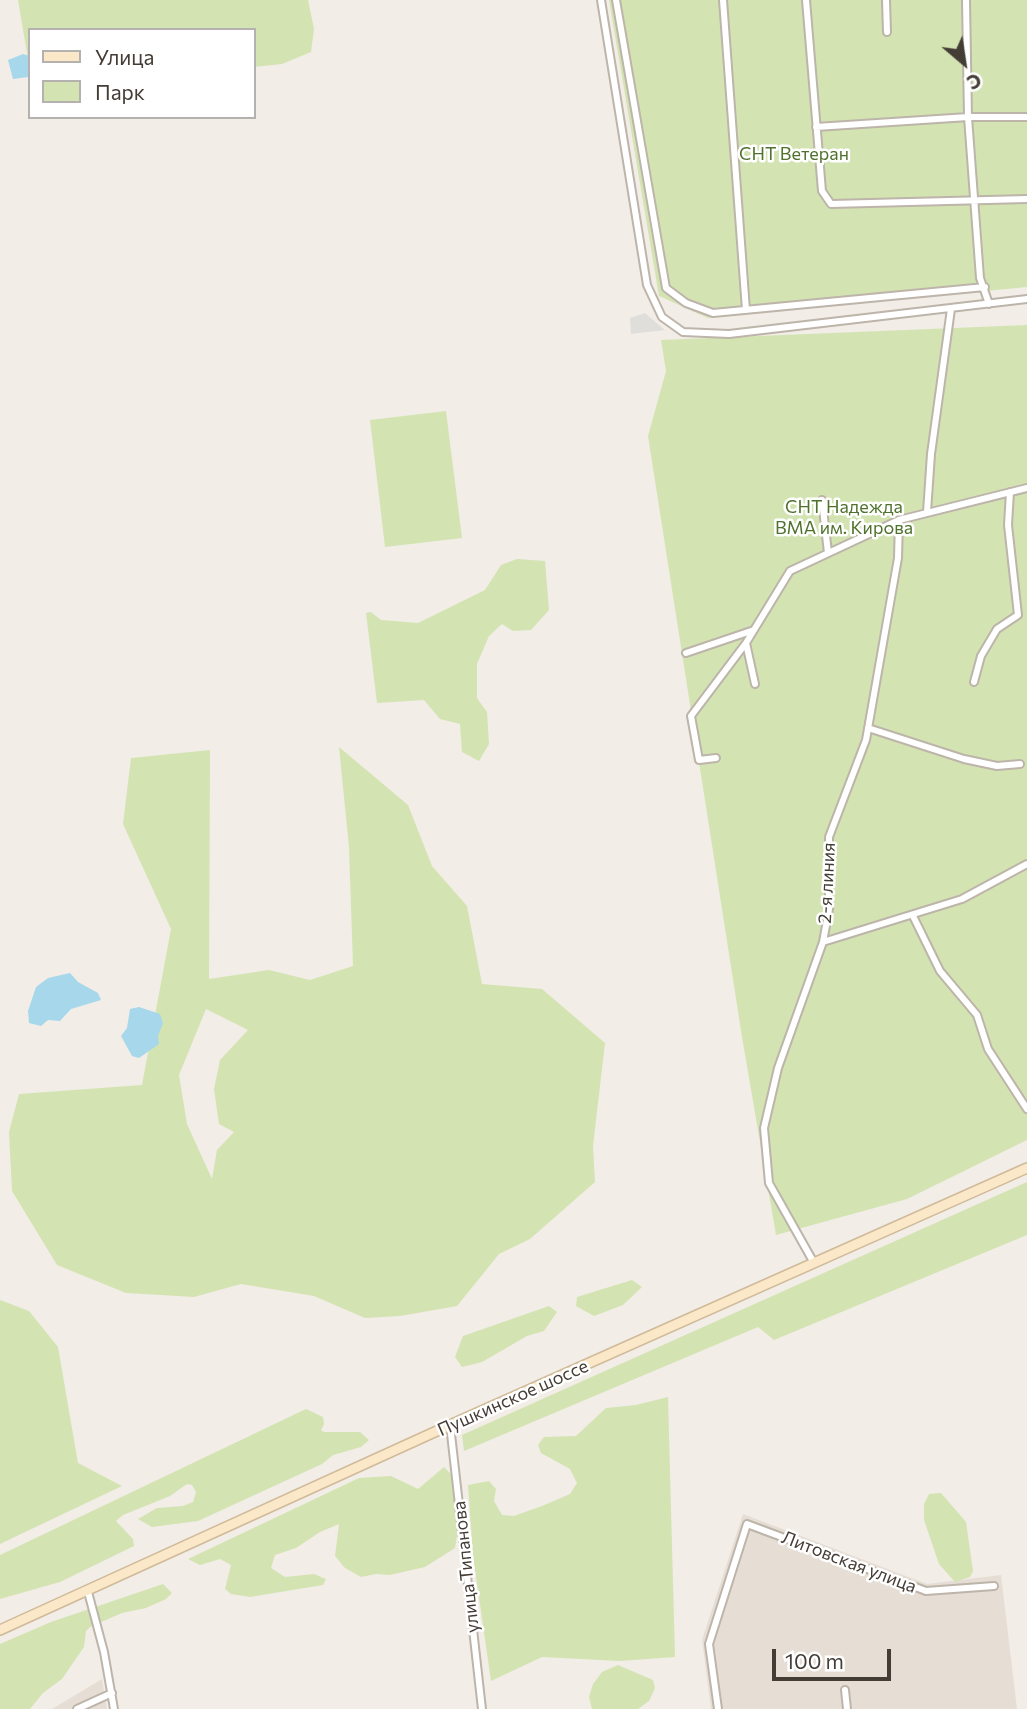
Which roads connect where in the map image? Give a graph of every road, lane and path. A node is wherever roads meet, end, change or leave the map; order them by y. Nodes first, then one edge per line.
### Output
1 (601, 0) edge
2 (616, 0) edge
3 (723, 0) edge
4 (806, 0) edge
5 (886, 0) edge
6 (966, 0) edge
7 (887, 32) dead end
8 (968, 117) junction
9 (1027, 117) edge
10 (816, 127) junction
11 (974, 198) junction
12 (1027, 199) edge
13 (985, 286) junction
14 (1027, 299) edge
15 (989, 304) junction
16 (951, 309) junction
17 (746, 310) junction
18 (1027, 488) edge
19 (1010, 492) junction
20 (822, 500) dead end
21 (927, 512) junction
22 (899, 520) junction
23 (828, 553) junction
24 (754, 630) junction
25 (746, 643) junction
26 (686, 653) dead end
27 (974, 682) dead end
28 (755, 684) dead end
29 (868, 729) junction
30 (716, 758) dead end
31 (1020, 764) dead end
32 (1027, 864) edge
33 (913, 916) junction
34 (823, 942) junction
35 (1027, 1109) edge
36 (1027, 1168) edge
37 (814, 1263) junction
38 (450, 1424) junction
39 (994, 1586) dead end
40 (88, 1592) junction
41 (0, 1630) edge
42 (845, 1689) dead end
43 (112, 1693) junction
44 (77, 1709) edge
45 (114, 1709) edge
46 (482, 1709) edge
47 (718, 1709) edge
48 (847, 1709) edge

1 - 16 street
2 - 17 street
3 - 17 street
4 - 10 street
5 - 7 street
6 - 8 street
8 - 9 street
8 - 10 street
8 - 11 street
10 - 11 street
11 - 12 street
11 - 13 street
13 - 15 street
13 - 17 street
14 - 15 street
15 - 16 street
16 - 21 street
18 - 19 street
19 - 21 street
19 - 27 street
20 - 23 street
21 - 22 street
22 - 23 street
22 - 29 street, 2-я линия
23 - 24 street
24 - 25 street
24 - 26 street
25 - 28 street
25 - 30 street
29 - 31 street
29 - 34 street, 2-я линия
32 - 33 street
33 - 34 street
33 - 35 street
34 - 37 street, 2-я линия
36 - 37 main road, Пушкинское шоссе
37 - 38 main road, Пушкинское шоссе
38 - 40 main road, Пушкинское шоссе
38 - 46 street, улица Типанова
39 - 47 street, Литовская улица
40 - 41 main road, Пушкинское шоссе
40 - 43 street
42 - 48 street
43 - 44 street
43 - 45 street

